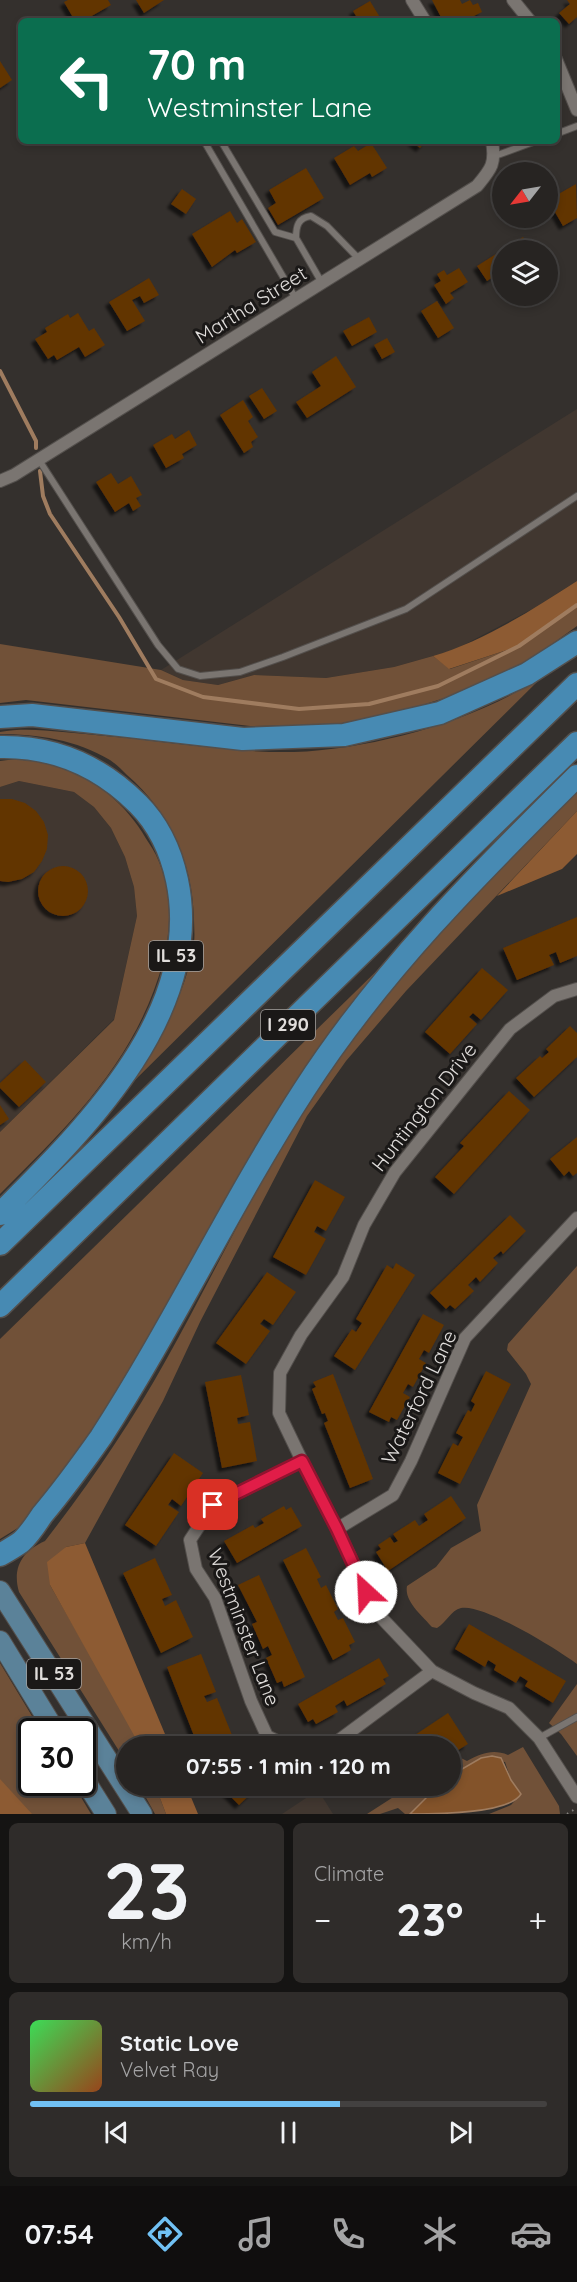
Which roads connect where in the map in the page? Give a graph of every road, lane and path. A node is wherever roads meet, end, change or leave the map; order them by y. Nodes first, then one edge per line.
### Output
1 (412, 0) edge
2 (513, 0) edge
3 (423, 18) edge
4 (528, 18) edge
5 (560, 69) edge
6 (577, 110) edge
7 (577, 126) edge
8 (560, 132) edge
9 (206, 144) edge
10 (223, 144) edge
11 (493, 144) edge
12 (528, 144) edge
13 (495, 156) junction
14 (296, 238) junction
15 (360, 260) junction
16 (323, 283) junction
17 (297, 299) junction
18 (39, 459) junction
19 (0, 481) edge
20 (577, 496) edge
21 (577, 642) edge
22 (577, 684) edge
23 (0, 717) edge
24 (577, 743) edge
25 (0, 747) edge
26 (577, 776) edge
27 (577, 989) edge
28 (0, 1214) edge
29 (577, 1218) edge
30 (0, 1244) edge
31 (0, 1306) edge
32 (302, 1461) junction
33 (337, 1529) junction
34 (0, 1555) edge
35 (0, 1591) edge
36 (0, 1641) edge
37 (432, 1671) junction
38 (577, 1717) edge
39 (47, 1718) edge
40 (267, 1736) edge
41 (344, 1736) edge
42 (539, 1738) junction
43 (95, 1796) edge
44 (577, 1797) edge
45 (577, 1808) edge
46 (106, 1814) edge
47 (142, 1814) edge
48 (567, 1814) edge

1 - 3 street
2 - 4 street
5 - 6 street
7 - 8 lane
9 - 17 lane
10 - 14 lane
11 - 13 street
12 - 13 lane
13 - 15 street, Martha Street
14 - 15 lane
14 - 16 lane
15 - 16 street, Martha Street
16 - 17 street, Martha Street
17 - 18 street, Martha Street
18 - 19 street, Martha Street
18 - 20 lane
21 - 23 highway
22 - 30 highway, I 290
24 - 31 highway, I 290
25 - 28 highway, IL 53
26 - 34 highway
27 - 32 street, Huntington Drive
29 - 33 street, Waterford Lane
32 - 33 street, Huntington Drive
32 - 40 street, Westminster Lane
33 - 37 street, Huntington Drive
35 - 47 main road, IL 53
36 - 39 main road, IL 53
37 - 41 street
37 - 42 street, Huntington Drive
38 - 42 lane
42 - 44 street, Huntington Drive
43 - 46 main road
45 - 48 path

